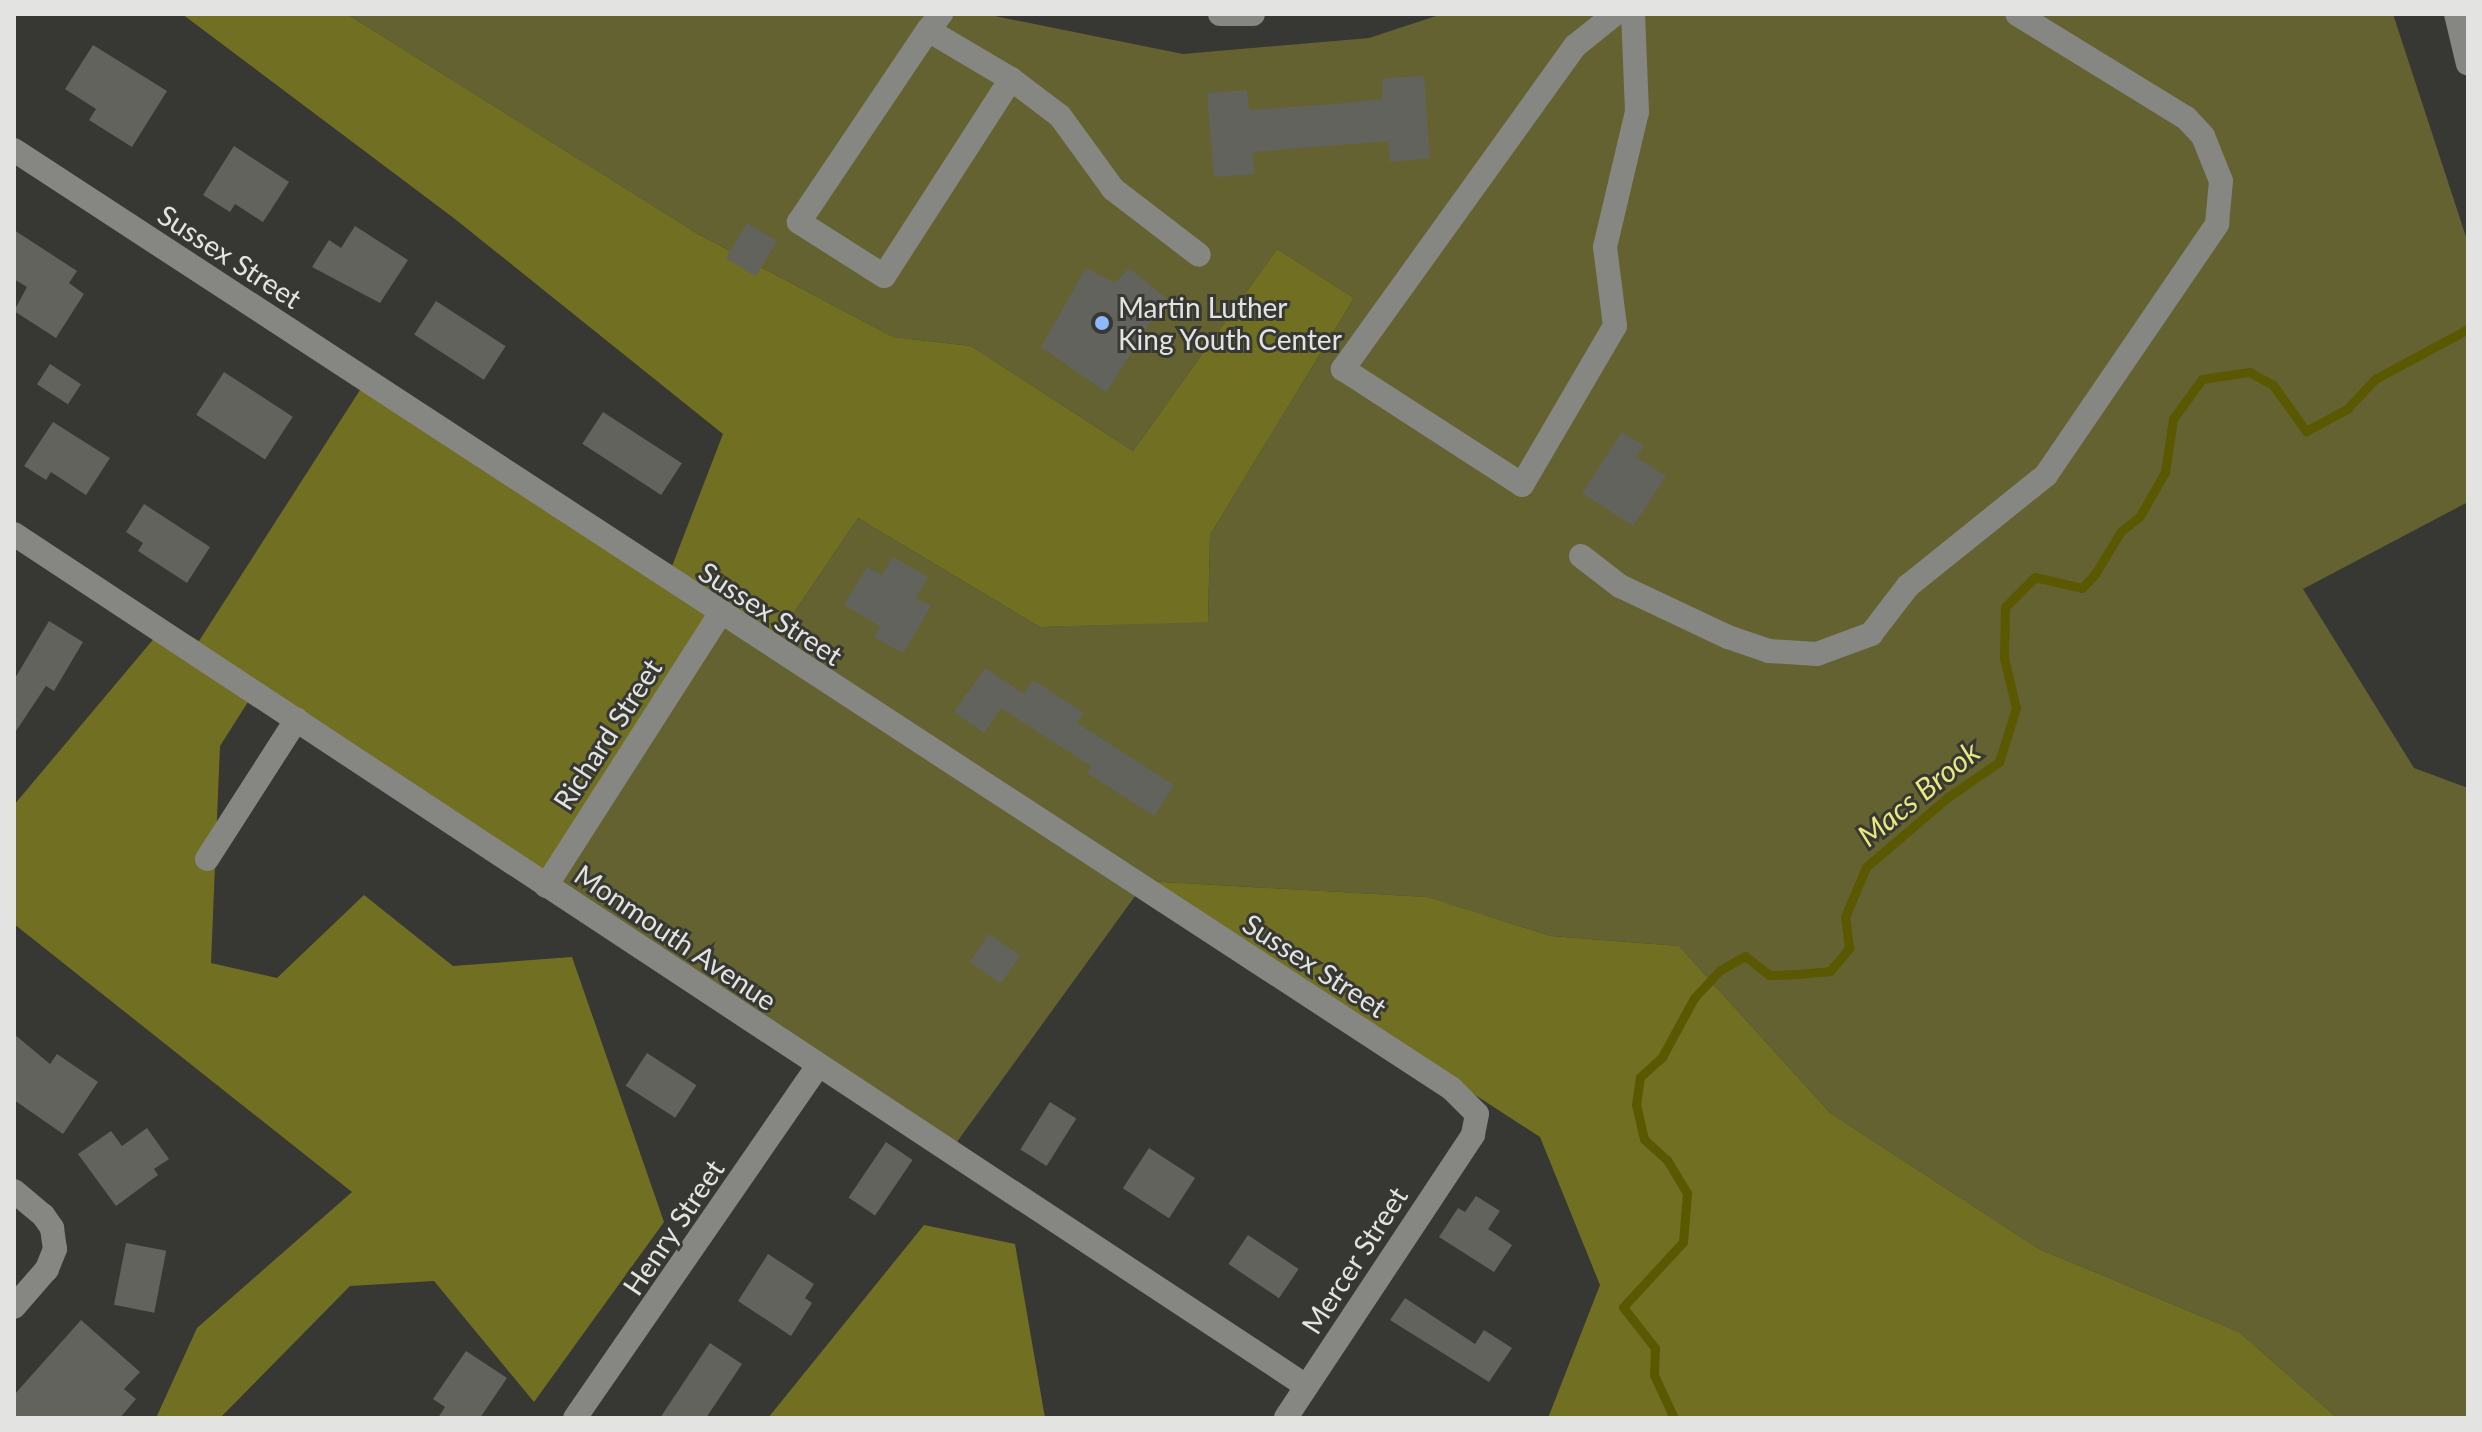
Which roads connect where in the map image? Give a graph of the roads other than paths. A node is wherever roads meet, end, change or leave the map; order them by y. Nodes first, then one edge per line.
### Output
1 (1220, 14) edge
2 (1253, 14) edge
3 (1615, 14) edge
4 (1633, 14) edge
5 (2017, 14) edge
6 (2456, 14) edge
7 (935, 22) edge
8 (2468, 64) edge
9 (1011, 79) junction
10 (14, 150) edge
11 (1199, 255) dead end
12 (14, 534) edge
13 (1581, 556) dead end
14 (719, 615) junction
15 (297, 719) junction
16 (207, 859) dead end
17 (546, 886) junction
18 (817, 1067) junction
19 (1473, 1135) joint
20 (14, 1191) edge
21 (14, 1307) edge
22 (1306, 1386) junction
23 (575, 1418) edge
24 (1286, 1418) edge

1 - 2 street
3 - 4 street
5 - 13 street
6 - 8 street
7 - 9 street
7 - 9 street
9 - 11 street
10 - 14 street, Sussex Street
12 - 15 street, Monmouth Avenue
14 - 17 street, Richard Street
14 - 19 street, Sussex Street
15 - 16 street
15 - 17 street, Monmouth Avenue
17 - 18 street, Monmouth Avenue
18 - 22 street, Monmouth Avenue
18 - 23 street, Henry Street
19 - 22 street, Mercer Street
20 - 21 street
22 - 24 street, Mercer Street

